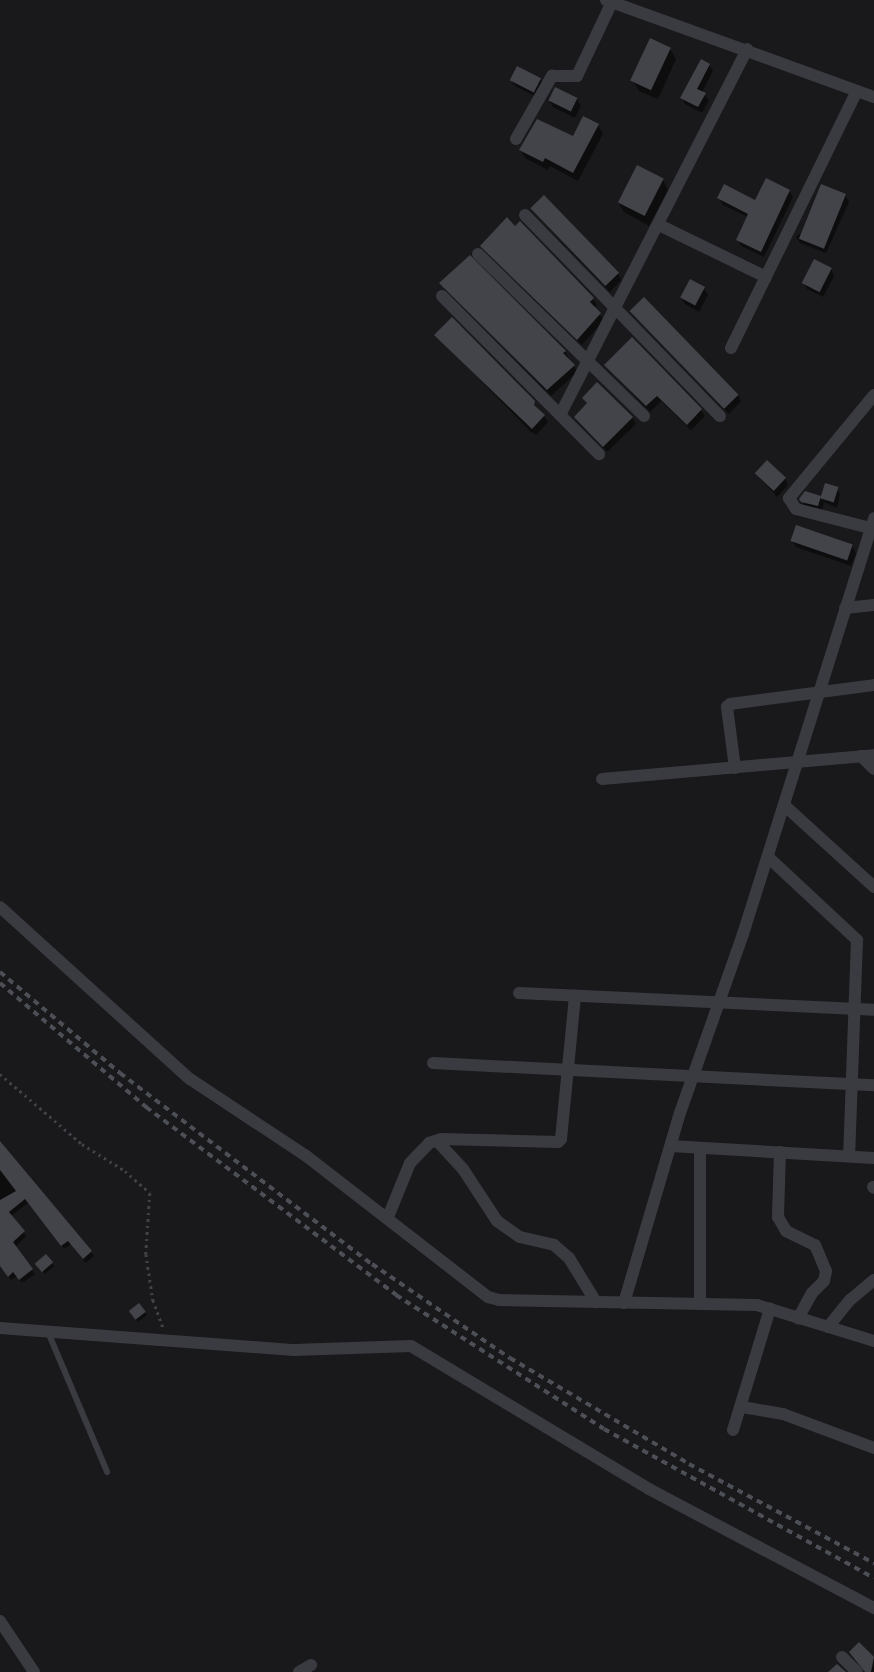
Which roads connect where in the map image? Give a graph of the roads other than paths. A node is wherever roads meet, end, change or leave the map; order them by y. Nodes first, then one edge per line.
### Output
1 (608, 2) edge
2 (747, 49) junction
3 (857, 91) junction
4 (874, 97) edge
5 (516, 140) dead end
6 (525, 215) dead end
7 (659, 225) junction
8 (478, 254) dead end
9 (766, 276) junction
10 (442, 296) dead end
11 (616, 310) junction
12 (732, 348) dead end
13 (587, 362) junction
14 (873, 399) edge
15 (560, 415) junction
16 (644, 416) dead end
17 (720, 416) dead end
18 (599, 454) dead end
19 (873, 525) edge
20 (874, 605) edge
21 (845, 608) junction
22 (874, 685) edge
23 (820, 692) junction
24 (874, 755) edge
25 (861, 756) junction
26 (798, 763) junction
27 (735, 768) junction
28 (874, 769) edge
29 (602, 779) dead end
30 (784, 805) junction
31 (768, 857) junction
32 (874, 887) edge
33 (0, 907) edge
34 (519, 993) dead end
35 (575, 996) junction
36 (719, 1002) junction
37 (853, 1009) junction
38 (874, 1010) edge
39 (433, 1063) dead end
40 (570, 1068) junction
41 (696, 1074) junction
42 (850, 1084) junction
43 (874, 1085) edge
44 (436, 1141) junction
45 (671, 1146) junction
46 (700, 1148) junction
47 (780, 1152) junction
48 (849, 1156) junction
49 (874, 1158) edge
50 (388, 1218) junction
51 (874, 1280) edge
52 (596, 1302) junction
53 (624, 1303) junction
54 (700, 1304) junction
55 (770, 1309) junction
56 (798, 1318) junction
57 (828, 1327) junction
58 (0, 1328) edge
59 (48, 1332) junction
60 (874, 1340) edge
61 (742, 1407) junction
62 (732, 1430) dead end
63 (874, 1448) edge
64 (107, 1472) dead end
65 (874, 1608) edge
66 (0, 1621) edge
67 (842, 1657) dead end
68 (311, 1665) dead end
69 (34, 1672) edge
70 (298, 1672) edge
71 (857, 1672) edge

1 - 2 street
1 - 5 street
2 - 3 street
2 - 7 street
3 - 4 street
3 - 9 street
6 - 11 street
7 - 9 street
7 - 11 street
8 - 13 street
9 - 12 street
10 - 15 street
11 - 13 street
11 - 17 street
13 - 15 street
13 - 16 street
14 - 19 street
15 - 18 street
19 - 21 street
20 - 21 street
21 - 23 street
22 - 23 street
23 - 26 street
23 - 27 street
24 - 25 street
25 - 26 street
25 - 28 street
26 - 27 street
26 - 30 street
27 - 29 street
30 - 31 street
30 - 32 street
31 - 36 street
31 - 37 street
33 - 50 street
34 - 35 street
35 - 36 street
35 - 40 street
36 - 37 street
36 - 41 street
37 - 38 street
37 - 42 street
39 - 40 street
40 - 41 street
40 - 44 street
41 - 42 street
41 - 45 street
42 - 43 street
42 - 48 street
44 - 50 street
44 - 52 street
45 - 46 street
45 - 53 street
46 - 47 street
46 - 54 street
47 - 48 street
47 - 56 street
48 - 49 street
50 - 52 street
51 - 57 street
52 - 53 street
53 - 54 street
54 - 55 street
55 - 56 street
55 - 61 street
56 - 57 street
57 - 60 street
58 - 59 street
59 - 64 lane
59 - 65 street
61 - 62 street
61 - 63 street
66 - 69 street
67 - 71 street
68 - 70 street

